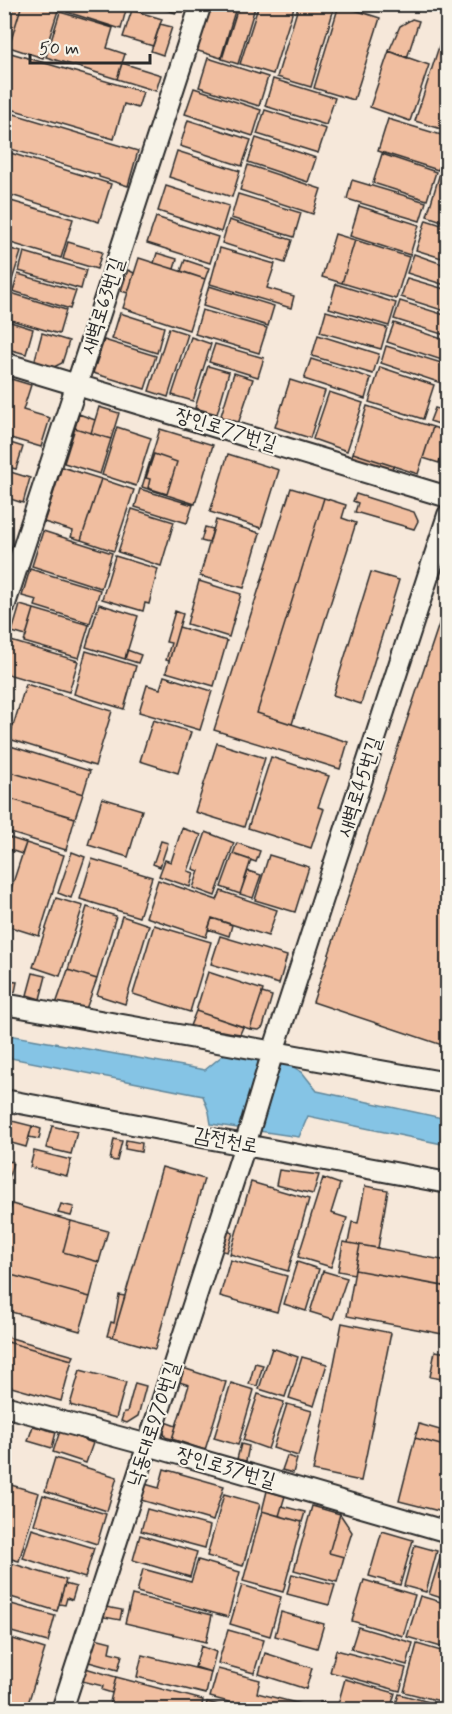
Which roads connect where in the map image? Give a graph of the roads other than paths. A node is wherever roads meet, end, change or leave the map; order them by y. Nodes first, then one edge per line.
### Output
1 (201, 4) edge
2 (4, 363) edge
3 (77, 385) junction
4 (447, 497) edge
5 (447, 515) edge
6 (4, 607) edge
7 (4, 1004) edge
8 (272, 1055) junction
9 (447, 1083) edge
10 (4, 1100) edge
11 (246, 1142) junction
12 (447, 1183) edge
13 (4, 1406) edge
14 (148, 1445) junction
15 (447, 1532) edge
16 (62, 1710) edge

1 - 3 street, 새벽로63번길
2 - 3 street, 장인로77번길
3 - 4 street, 장인로77번길
3 - 6 street, 새벽로63번길
5 - 8 street, 새벽로45번길
7 - 8 street
8 - 9 street
8 - 11 street, 새벽로45번길
10 - 11 street, 감전천로
11 - 12 street, 감전천로
11 - 14 street, 낙동대로970번길
13 - 14 street, 장인로37번길
14 - 15 street, 장인로37번길
14 - 16 street, 낙동대로970번길

